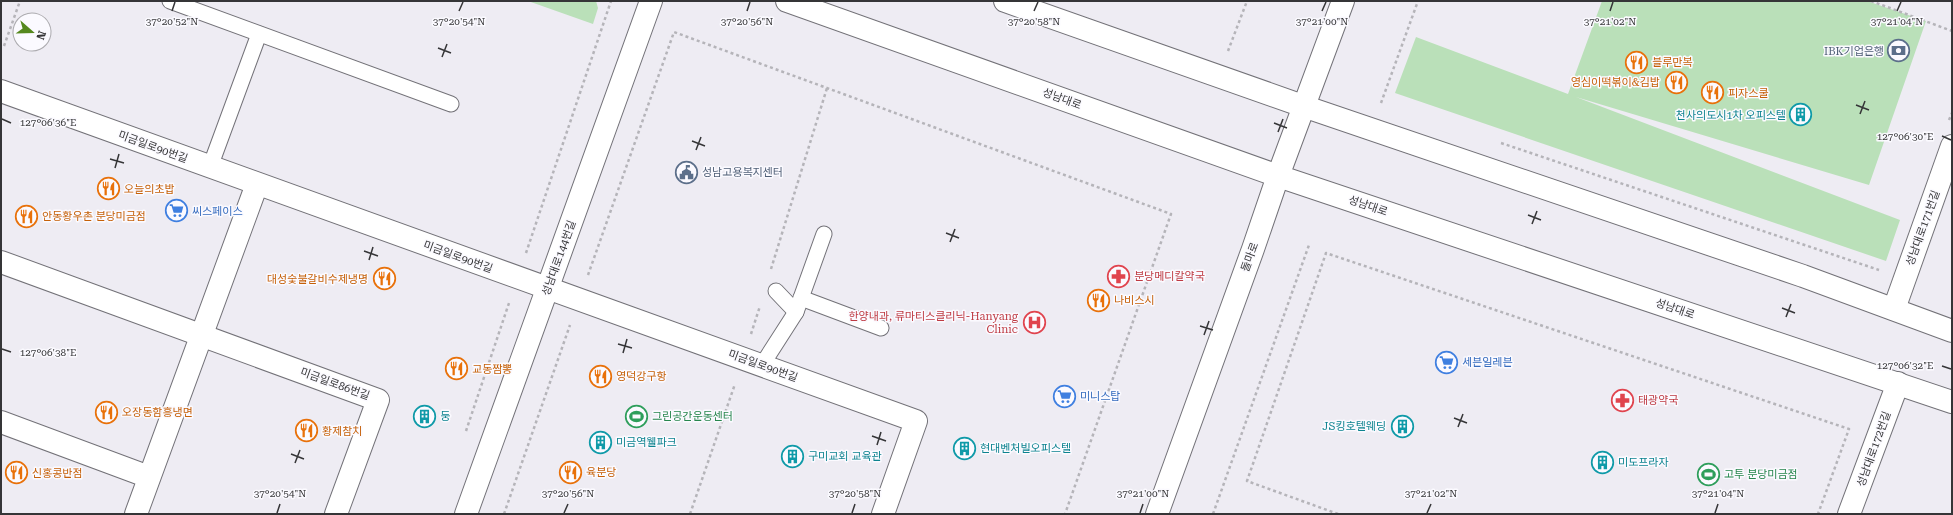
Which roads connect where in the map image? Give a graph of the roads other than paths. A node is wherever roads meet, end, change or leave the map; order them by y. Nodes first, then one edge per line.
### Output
1 (170, 1) edge
2 (651, 1) edge
3 (787, 1) edge
4 (1006, 1) edge
5 (1343, 1) edge
6 (259, 34) junction
7 (1, 91) edge
8 (451, 104) dead end
9 (1303, 106) junction
10 (1952, 146) edge
11 (210, 167) junction
12 (1278, 176) junction
13 (257, 184) junction
14 (824, 234) dead end
15 (1, 262) edge
16 (547, 290) junction
17 (776, 291) dead end
18 (798, 305) junction
19 (1894, 309) junction
20 (881, 328) dead end
21 (1952, 331) edge
22 (201, 336) junction
23 (762, 365) junction
24 (1898, 383) junction
25 (1952, 402) edge
26 (1, 422) edge
27 (149, 477) junction
28 (136, 514) edge
29 (336, 514) edge
30 (466, 514) edge
31 (882, 514) edge
32 (1157, 514) edge
33 (1850, 514) edge

1 - 6 lane
2 - 16 street, 성남대로144번길
3 - 12 street, 성남대로
4 - 9 street
5 - 9 street, 돌마로
6 - 8 lane
6 - 11 lane
7 - 11 street, 미금일로90번길
9 - 12 street, 돌마로
9 - 19 street
10 - 19 street, 성남대로171번길
11 - 13 street, 미금일로90번길
12 - 24 street, 성남대로
12 - 32 street, 돌마로
13 - 16 street, 미금일로90번길
13 - 22 street
14 - 18 lane
15 - 22 street, 미금일로86번길
16 - 23 street, 미금일로90번길
16 - 30 street, 성남대로144번길
17 - 18 lane
18 - 20 lane
18 - 23 lane
19 - 21 street
22 - 27 street
22 - 29 street, 미금일로86번길
23 - 31 street, 미금일로90번길
24 - 25 street, 성남대로
24 - 33 street, 성남대로172번길
26 - 27 street
27 - 28 street

